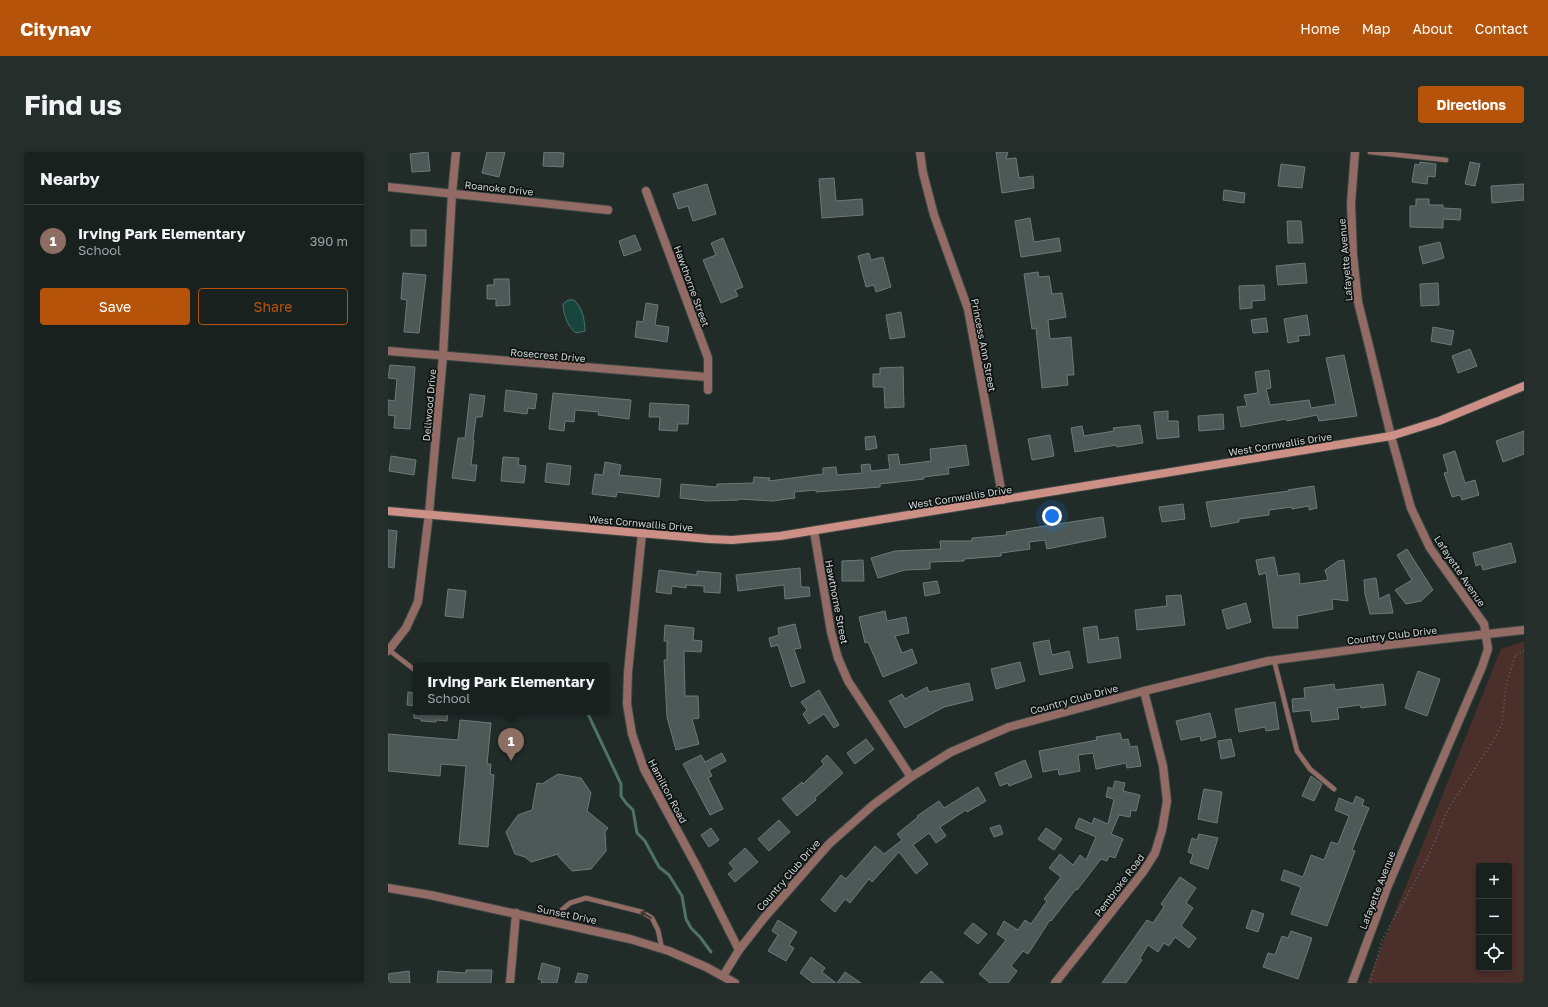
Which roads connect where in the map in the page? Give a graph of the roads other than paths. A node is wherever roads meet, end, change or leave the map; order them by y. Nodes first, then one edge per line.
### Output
1 (456, 152) edge
2 (920, 152) edge
3 (1355, 152) edge
4 (1370, 152) edge
5 (1446, 160) dead end
6 (388, 187) edge
7 (646, 191) dead end
8 (452, 193) junction
9 (608, 210) dead end
10 (388, 351) edge
11 (443, 356) junction
12 (707, 377) junction
13 (1524, 386) edge
14 (708, 390) dead end
15 (1391, 436) junction
16 (1004, 500) junction
17 (388, 511) edge
18 (429, 514) junction
19 (814, 530) junction
20 (642, 533) junction
21 (1524, 630) edge
22 (1487, 635) junction
23 (388, 650) edge
24 (1274, 660) junction
25 (413, 669) edge
26 (1144, 691) junction
27 (911, 777) junction
28 (1334, 789) dead end
29 (388, 888) edge
30 (516, 913) junction
31 (549, 922) junction
32 (662, 949) junction
33 (739, 950) junction
34 (724, 976) junction
35 (510, 983) edge
36 (735, 983) edge
37 (1055, 983) edge
38 (1352, 983) edge

1 - 8 street, Dellwood Drive
2 - 16 street, Princess Ann Street
3 - 15 street, Lafayette Avenue
4 - 5 lane
6 - 8 street, Roanoke Drive
7 - 12 street, Hawthorne Street
8 - 9 street, Roanoke Drive
8 - 11 street, Dellwood Drive
10 - 11 street, Rosecrest Drive
11 - 12 street, Rosecrest Drive
11 - 18 street, Dellwood Drive
12 - 14 street, Hawthorne Street
13 - 15 street, West Cornwallis Drive
15 - 16 street, West Cornwallis Drive
15 - 22 street, Lafayette Avenue
16 - 19 street, West Cornwallis Drive
17 - 18 street, West Cornwallis Drive
18 - 20 street, West Cornwallis Drive
18 - 23 street, Dellwood Drive
19 - 20 street, West Cornwallis Drive
19 - 27 street, Hawthorne Street
20 - 33 street, Hamilton Road
21 - 22 street, Country Club Drive
22 - 24 street, Country Club Drive
22 - 38 street, Lafayette Avenue
23 - 25 lane
24 - 26 street, Country Club Drive
24 - 28 lane
26 - 27 street, Country Club Drive
26 - 37 street, Pembroke Road
27 - 33 street, Country Club Drive
29 - 30 street, Sunset Drive
30 - 31 street, Sunset Drive
30 - 35 street
31 - 32 street, Sunset Drive
32 -> 31 lane
32 - 34 street, Sunset Drive
33 - 34 street, Country Club Drive
34 - 36 street, Sunset Drive

